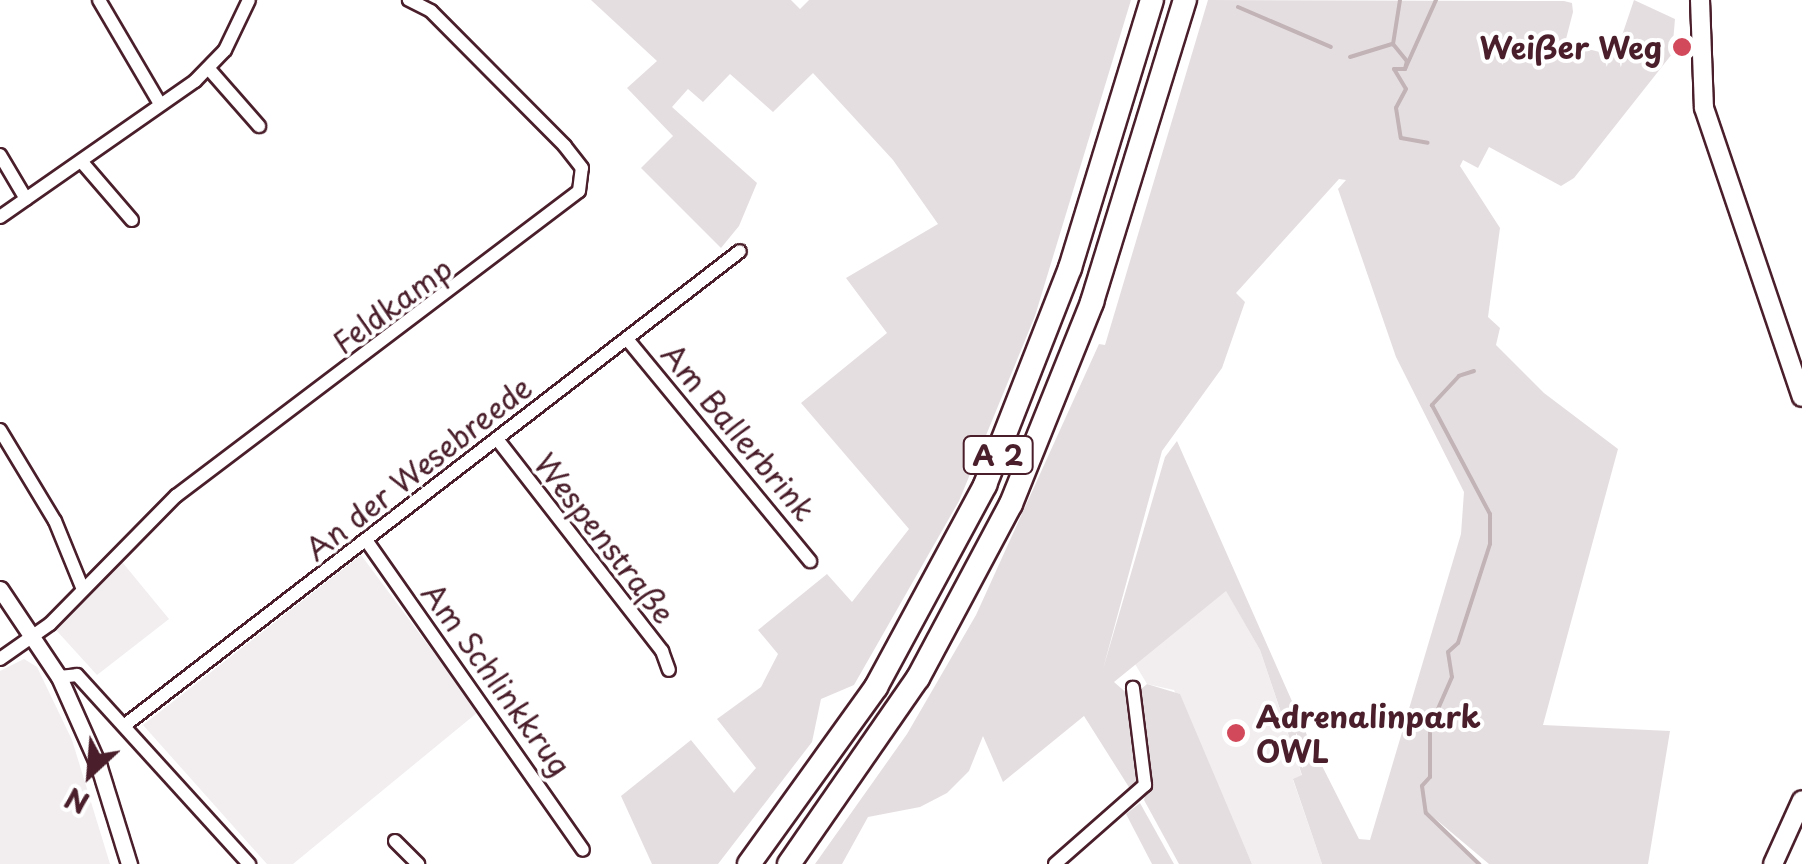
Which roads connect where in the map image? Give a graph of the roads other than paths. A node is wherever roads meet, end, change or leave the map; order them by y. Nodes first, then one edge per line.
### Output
1 (100, 0) edge
2 (249, 0) edge
3 (409, 0) edge
4 (1152, 0) edge
5 (1185, 0) edge
6 (1700, 0) edge
7 (209, 69) junction
8 (160, 104) junction
9 (259, 126) dead end
10 (0, 155) edge
11 (80, 160) junction
12 (26, 199) junction
13 (0, 218) edge
14 (132, 220) dead end
15 (740, 251) dead end
16 (627, 339) junction
17 (1802, 397) edge
18 (0, 430) edge
19 (496, 439) junction
20 (366, 540) junction
21 (810, 561) dead end
22 (82, 587) junction
23 (0, 589) edge
24 (34, 636) junction
25 (0, 660) edge
26 (669, 670) dead end
27 (60, 677) junction
28 (1133, 688) dead end
29 (125, 725) junction
30 (1802, 800) edge
31 (395, 841) dead end
32 (584, 850) dead end
33 (130, 864) edge
34 (249, 864) edge
35 (418, 864) edge
36 (749, 864) edge
37 (789, 864) edge
38 (1055, 864) edge
39 (1773, 864) edge

1 - 8 street
2 - 7 street
3 - 22 street, Feldkamp
4 - 36 highway, A 2
5 - 37 highway, A 2
6 - 17 main road
7 - 8 street
7 - 9 street
8 - 11 street
10 - 12 street
11 - 12 street
11 - 14 street
12 - 13 street
15 - 16 street, An der Wesebreede
16 - 19 street, An der Wesebreede
16 - 21 street, Am Ballerbrink
18 - 22 street
19 - 20 street, An der Wesebreede
19 - 26 street, Wespenstraße
20 - 29 street, An der Wesebreede
20 - 32 street, Am Schlinkkrug
22 - 24 street, Feldkamp
23 - 24 street
24 - 25 street, Feldkamp
24 - 27 street
27 - 29 street
27 - 33 street
28 - 38 street
29 - 34 street
30 - 39 main road
31 - 35 street

